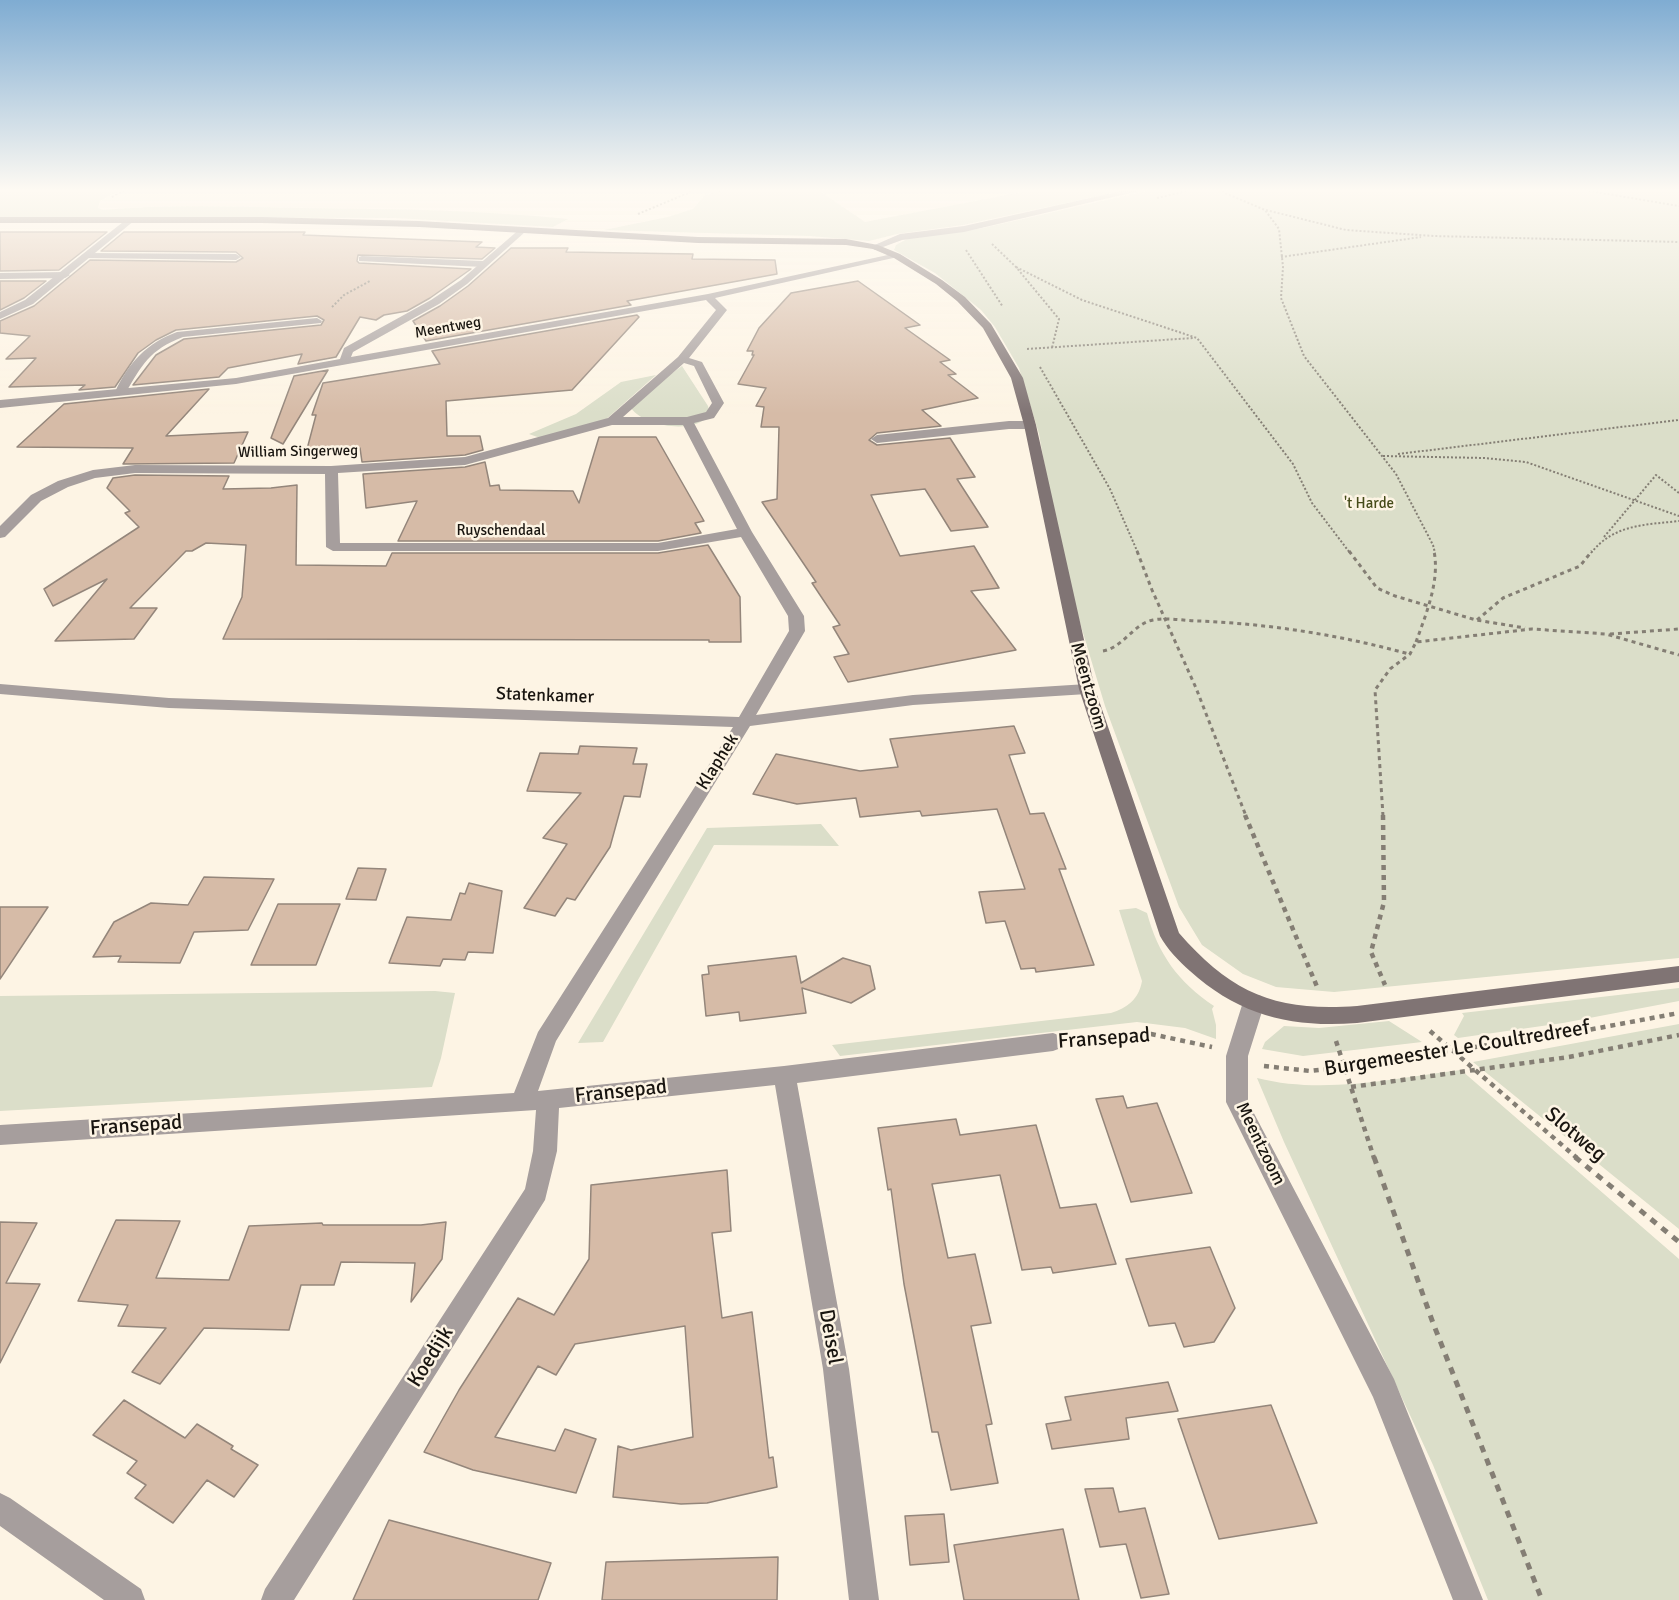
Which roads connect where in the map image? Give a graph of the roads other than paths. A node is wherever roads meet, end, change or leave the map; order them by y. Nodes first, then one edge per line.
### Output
1 (78, 265) edge
2 (482, 265) edge
3 (857, 265) edge
4 (911, 265) edge
5 (28, 267) dead end
6 (75, 267) junction
7 (65, 275) junction
8 (0, 276) edge
9 (708, 297) junction
10 (0, 316) edge
11 (317, 321) road end
12 (682, 359) junction
13 (344, 363) junction
14 (121, 392) junction
15 (13, 402) junction
16 (0, 404) edge
17 (0, 416) edge
18 (612, 421) junction
19 (687, 421) junction
20 (1030, 425) junction
21 (876, 439) dead end
22 (331, 470) junction
23 (745, 532) junction
24 (0, 534) edge
25 (1087, 689) junction
26 (0, 690) edge
27 (744, 722) junction
28 (1679, 974) edge
29 (1254, 1002) junction
30 (1053, 1042) road end
31 (784, 1075) junction
32 (536, 1100) junction
33 (0, 1135) edge
34 (0, 1508) edge
35 (130, 1600) edge
36 (276, 1600) edge
37 (864, 1600) edge
38 (1468, 1600) edge

1 - 6 street
2 - 13 street
3 - 9 street, Meentweg
4 - 20 street, Meentzoom
5 - 6 street
6 - 7 street
7 - 8 street
7 - 10 street
9 - 12 street, William Singerweg
9 - 13 street, Meentweg
11 - 14 street
12 - 18 street, William Singerweg
12 - 19 street, William Singerweg
13 - 14 street, Meentweg
14 - 15 street, Meentweg
15 - 16 street, Meentweg
15 - 17 street
18 - 19 street, William Singerweg
18 - 22 street, William Singerweg
19 - 23 street, Klaphek
20 - 21 street
20 - 25 street, Meentzoom
22 - 23 street, Ruyschendaal
22 - 24 street, William Singerweg
23 - 27 street, Klaphek
25 - 27 street, Statenkamer
25 - 29 street, Meentzoom
26 - 27 street, Statenkamer
27 - 32 street, Klaphek
28 - 29 street
29 - 38 street, Meentzoom
30 - 31 street, Fransepad
31 - 32 street, Fransepad
31 - 37 street, Deisel
32 - 33 street, Fransepad
32 - 36 street, Koedijk
34 - 35 street

